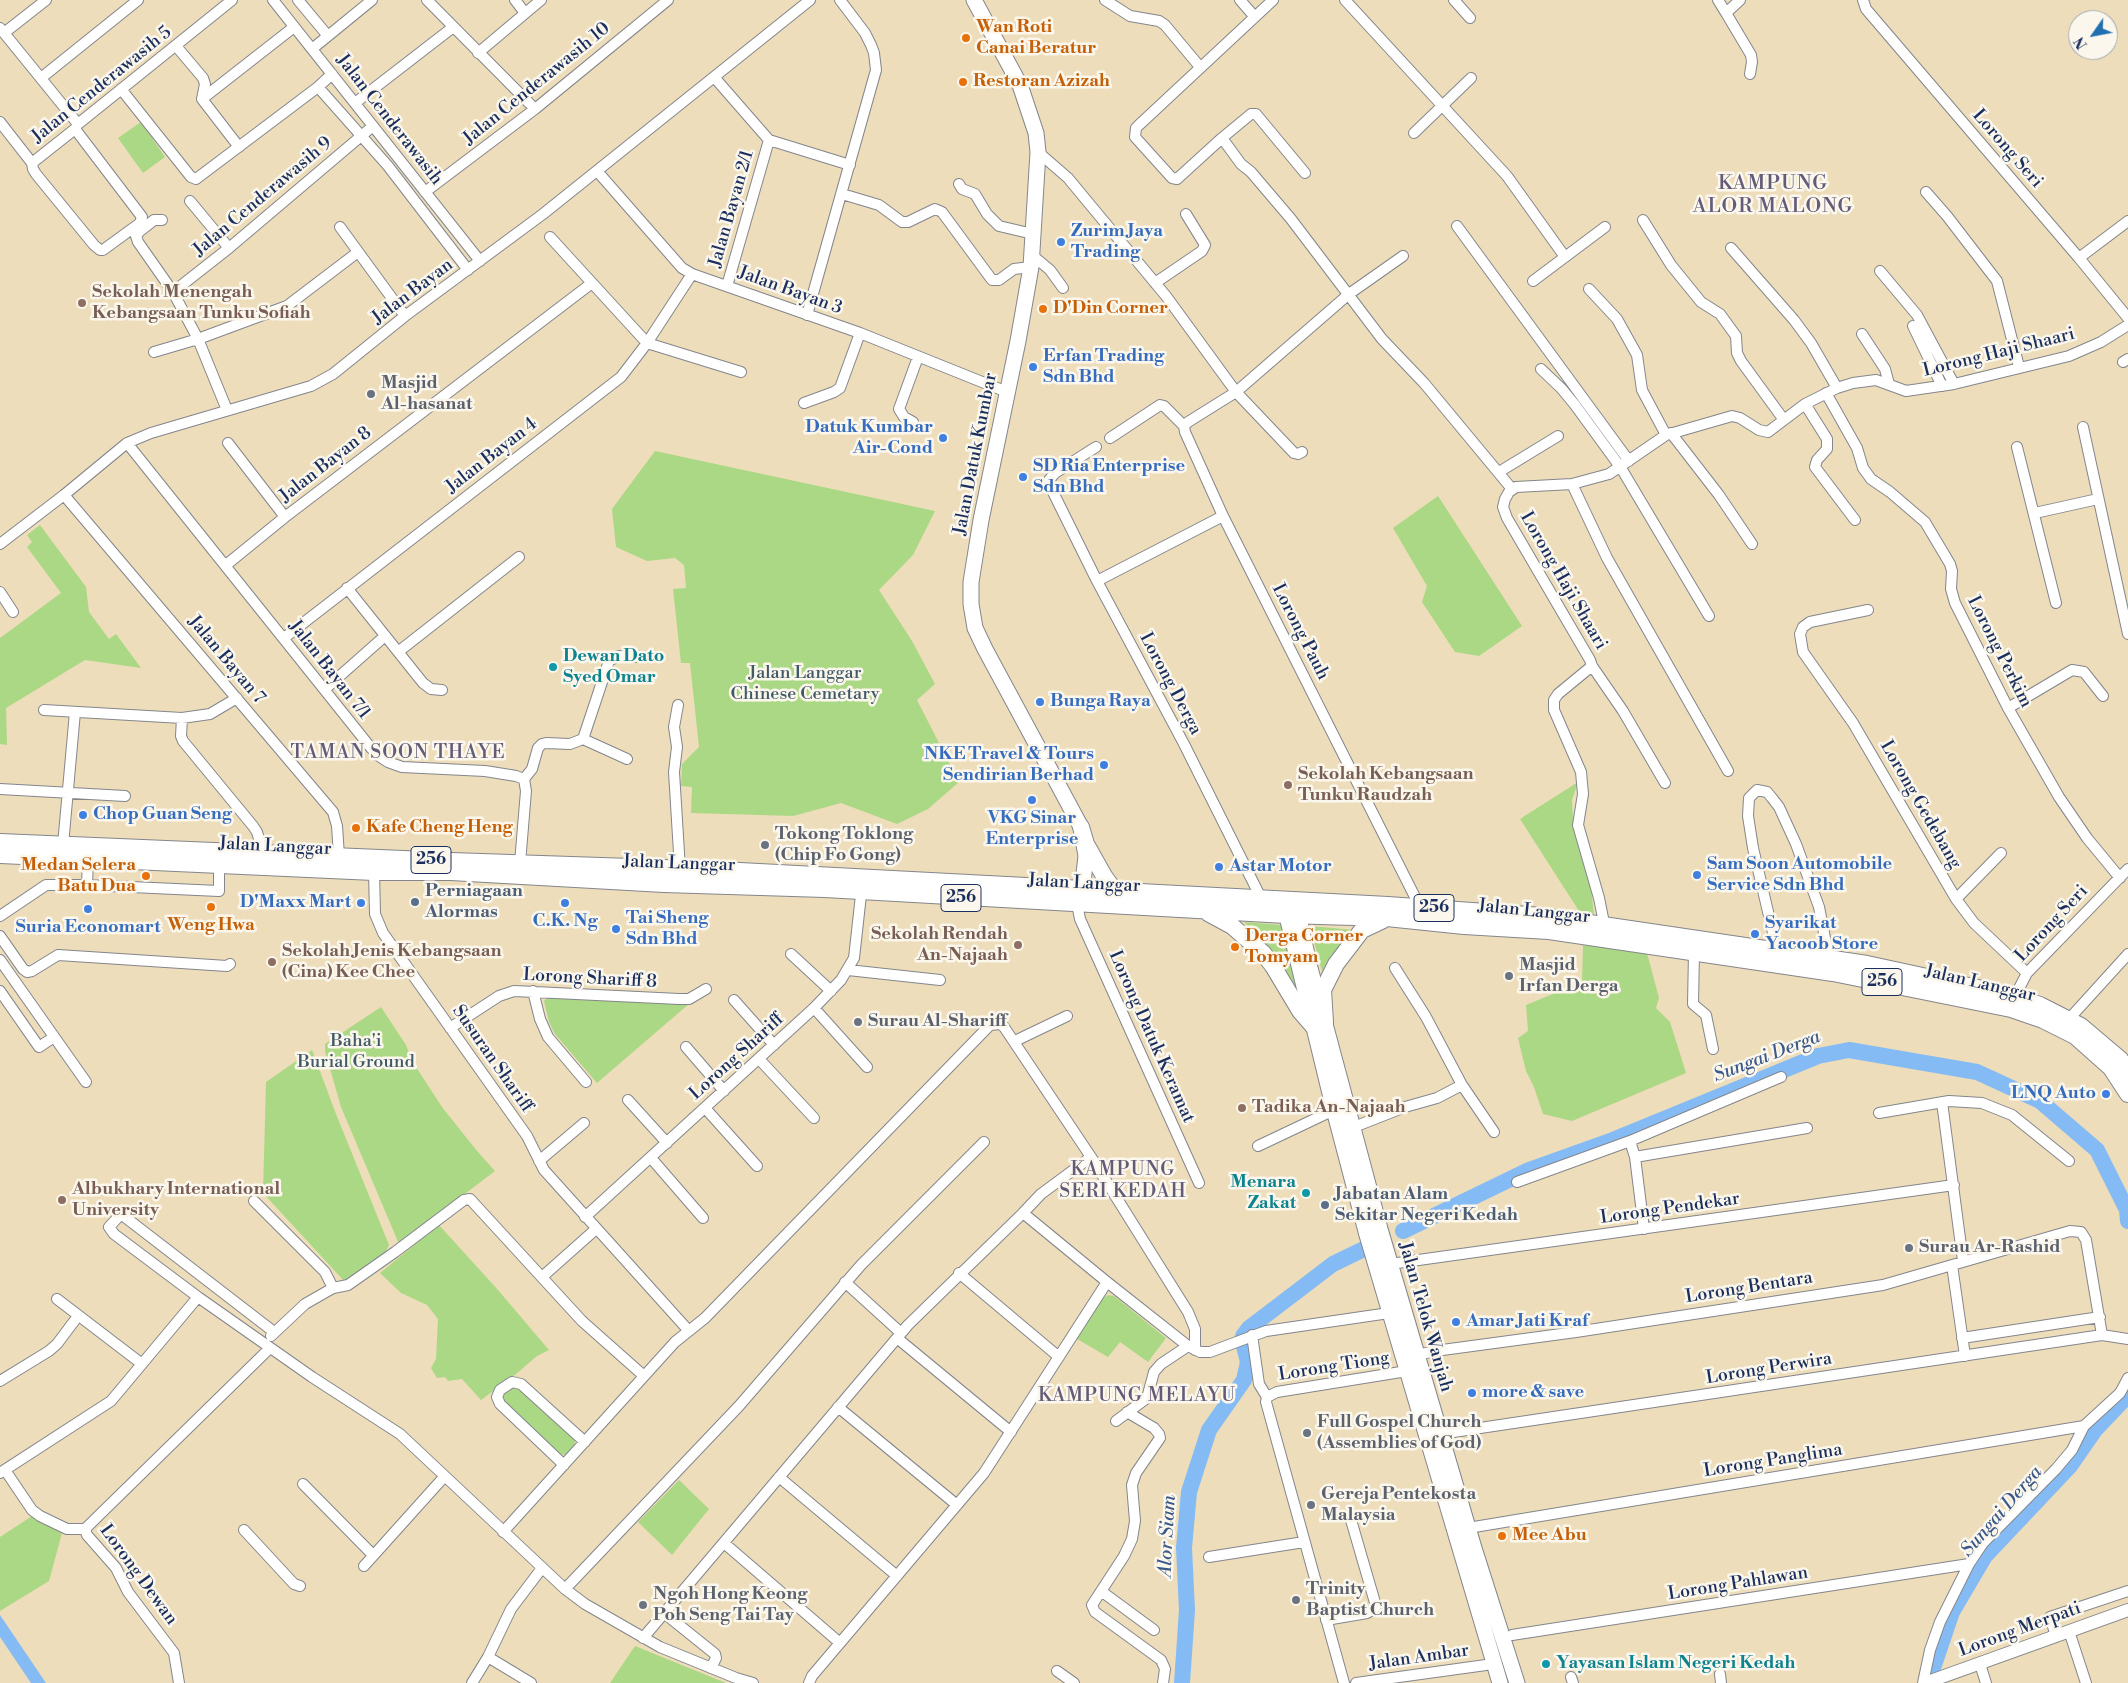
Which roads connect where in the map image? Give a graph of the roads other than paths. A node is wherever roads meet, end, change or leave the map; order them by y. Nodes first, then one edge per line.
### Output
1 (46, 0) edge
2 (138, 0) edge
3 (232, 0) edge
4 (273, 0) edge
5 (298, 0) edge
6 (372, 0) edge
7 (427, 0) edge
8 (515, 0) edge
9 (541, 0) edge
10 (668, 0) edge
11 (810, 0) edge
12 (840, 0) edge
13 (974, 0) edge
14 (1105, 0) edge
15 (1240, 0) edge
16 (1273, 0) edge
17 (1345, 0) edge
18 (1454, 0) edge
19 (1718, 0) edge
20 (1740, 0) edge
21 (1863, 0) edge
22 (797, 4) edge
23 (525, 13) junction
24 (1726, 13) junction
25 (1254, 16) junction
26 (1470, 18) dead end
27 (294, 27) junction
28 (452, 28) junction
29 (2, 30) edge
30 (328, 36) junction
31 (176, 46) junction
32 (312, 49) junction
33 (478, 52) junction
34 (1200, 67) junction
35 (332, 74) junction
36 (1750, 74) dead end
37 (714, 77) junction
38 (41, 78) junction
39 (1471, 78) dead end
40 (318, 87) junction
41 (121, 89) junction
42 (202, 99) junction
43 (355, 103) junction
44 (1441, 106) junction
45 (535, 109) junction
46 (0, 122) edge
47 (77, 126) junction
48 (373, 126) junction
49 (1414, 133) dead end
50 (361, 136) junction
51 (1222, 138) junction
52 (769, 140) junction
53 (239, 147) junction
54 (1038, 152) junction
55 (32, 163) junction
56 (850, 165) junction
57 (598, 171) junction
58 (1305, 173) dead end
59 (959, 184) dead end
60 (425, 192) junction
61 (1926, 192) dead end
62 (842, 194) junction
63 (190, 201) dead end
64 (1186, 214) dead end
65 (162, 220) dead end
66 (1643, 220) dead end
67 (2128, 221) edge
68 (1457, 226) dead end
69 (340, 227) dead end
70 (1605, 227) dead end
71 (1033, 234) junction
72 (550, 238) dead end
73 (229, 248) junction
74 (1731, 248) dead end
75 (358, 252) junction
76 (1403, 256) dead end
77 (1565, 257) junction
78 (2079, 258) junction
79 (480, 261) junction
80 (1031, 261) junction
81 (468, 270) junction
82 (1880, 271) dead end
83 (692, 274) junction
84 (1533, 281) dead end
85 (592, 283) junction
86 (1155, 283) junction
87 (727, 286) junction
88 (1063, 288) dead end
89 (1589, 289) dead end
90 (173, 292) junction
91 (1349, 294) junction
92 (807, 315) junction
93 (406, 316) junction
94 (2128, 318) edge
95 (2128, 325) edge
96 (1913, 326) dead end
97 (860, 333) junction
98 (1862, 334) dead end
99 (198, 339) junction
100 (647, 343) junction
101 (154, 352) dead end
102 (918, 357) junction
103 (2019, 367) junction
104 (1540, 369) dead end
105 (741, 372) dead end
106 (1889, 384) junction
107 (1954, 384) junction
108 (1942, 386) junction
109 (1837, 388) junction
110 (1007, 392) junction
111 (1236, 392) junction
112 (1826, 393) junction
113 (804, 402) dead end
114 (1805, 404) junction
115 (227, 410) junction
116 (1784, 420) junction
117 (913, 422) dead end
118 (1184, 426) junction
119 (2083, 427) dead end
120 (1668, 434) junction
121 (1558, 436) dead end
122 (1110, 438) dead end
123 (128, 443) junction
124 (228, 443) dead end
125 (1096, 447) dead end
126 (2017, 447) dead end
127 (1302, 452) dead end
128 (1630, 461) junction
129 (1621, 468) junction
130 (1499, 472) junction
131 (1572, 484) junction
132 (1512, 489) junction
133 (64, 495) junction
134 (2098, 499) junction
135 (2035, 513) junction
136 (1224, 516) junction
137 (285, 517) junction
138 (1855, 520) dead end
139 (2, 538) edge
140 (1752, 544) dead end
141 (519, 557) dead end
142 (226, 565) junction
143 (1097, 581) junction
144 (347, 588) junction
145 (0, 592) edge
146 (2056, 603) dead end
147 (1868, 610) dead end
148 (13, 612) dead end
149 (1709, 616) dead end
150 (2128, 634) edge
151 (385, 636) junction
152 (284, 638) junction
153 (398, 652) junction
154 (649, 657) dead end
155 (1592, 666) junction
156 (325, 689) junction
157 (442, 690) dead end
158 (2103, 696) dead end
159 (237, 698) junction
160 (678, 705) dead end
161 (2008, 708) junction
162 (44, 710) dead end
163 (75, 712) junction
164 (182, 718) junction
165 (583, 739) junction
166 (627, 759) dead end
167 (1728, 771) dead end
168 (524, 779) junction
169 (1665, 783) dead end
170 (0, 789) edge
171 (67, 792) junction
172 (126, 796) dead end
173 (1081, 827) junction
174 (0, 842) edge
175 (63, 845) junction
176 (2000, 852) dead end
177 (263, 853) junction
178 (0, 855) edge
179 (339, 856) junction
180 (88, 858) junction
181 (219, 858) junction
182 (520, 863) junction
183 (451, 867) junction
184 (680, 869) junction
185 (2128, 869) edge
186 (374, 872) junction
187 (2120, 878) junction
188 (87, 885) junction
189 (862, 885) junction
190 (1122, 891) junction
191 (1080, 899) junction
192 (1956, 899) junction
193 (1262, 900) junction
194 (1420, 907) junction
195 (1290, 908) junction
196 (1202, 910) junction
197 (0, 916) edge
198 (1388, 918) junction
199 (1604, 932) junction
200 (0, 936) edge
201 (1777, 950) junction
202 (1694, 952) junction
203 (792, 954) dead end
204 (2128, 954) edge
205 (1829, 959) junction
206 (0, 960) edge
207 (230, 964) dead end
208 (1395, 968) dead end
209 (848, 970) junction
210 (2027, 973) junction
211 (940, 980) dead end
212 (706, 990) dead end
213 (0, 991) edge
214 (533, 991) junction
215 (831, 991) junction
216 (734, 1000) dead end
217 (2012, 1003) junction
218 (814, 1008) junction
219 (1067, 1016) dead end
220 (2069, 1019) junction
221 (1319, 1024) junction
222 (450, 1028) junction
223 (54, 1037) junction
224 (774, 1045) junction
225 (1017, 1045) junction
226 (686, 1047) dead end
227 (1713, 1048) dead end
228 (759, 1059) junction
229 (867, 1068) dead end
230 (2128, 1071) edge
231 (1781, 1077) dead end
232 (86, 1082) dead end
233 (586, 1082) dead end
234 (1462, 1085) junction
235 (724, 1091) junction
236 (2128, 1094) edge
237 (628, 1100) dead end
238 (1942, 1102) junction
239 (705, 1108) junction
240 (1334, 1110) junction
241 (1879, 1113) dead end
242 (814, 1118) dead end
243 (584, 1123) dead end
244 (1354, 1127) junction
245 (1807, 1128) dead end
246 (1494, 1132) dead end
247 (984, 1142) dead end
248 (1630, 1142) junction
249 (667, 1143) junction
250 (1258, 1146) dead end
251 (1091, 1157) junction
252 (1636, 1157) junction
253 (650, 1158) junction
254 (539, 1161) junction
255 (2069, 1162) dead end
256 (757, 1166) dead end
257 (1199, 1182) dead end
258 (1517, 1182) dead end
259 (1954, 1185) junction
260 (254, 1201) dead end
261 (1023, 1213) junction
262 (585, 1217) junction
263 (703, 1218) dead end
264 (596, 1229) junction
265 (1644, 1229) junction
266 (1964, 1261) junction
267 (1390, 1264) junction
268 (1952, 1265) junction
269 (960, 1274) junction
270 (542, 1277) junction
271 (845, 1282) junction
272 (1107, 1282) junction
273 (333, 1288) junction
274 (198, 1297) junction
275 (57, 1299) dead end
276 (1389, 1313) junction
277 (78, 1316) junction
278 (2100, 1317) junction
279 (689, 1331) junction
280 (274, 1332) junction
281 (899, 1335) junction
282 (1252, 1335) junction
283 (2102, 1335) junction
284 (1962, 1338) junction
285 (2128, 1339) edge
286 (268, 1346) junction
287 (1192, 1348) junction
288 (1417, 1355) junction
289 (1965, 1356) junction
290 (1059, 1357) junction
291 (142, 1364) junction
292 (1407, 1371) junction
293 (644, 1376) junction
294 (2128, 1378) edge
295 (0, 1382) edge
296 (1267, 1397) junction
297 (838, 1407) junction
298 (1127, 1412) junction
299 (1116, 1420) dead end
300 (2084, 1426) junction
301 (1011, 1432) junction
302 (1440, 1434) junction
303 (585, 1442) junction
304 (564, 1465) junction
305 (3, 1472) edge
306 (444, 1477) junction
307 (779, 1477) junction
308 (303, 1484) dead end
309 (957, 1505) junction
310 (1351, 1520) dead end
311 (85, 1529) junction
312 (244, 1530) dead end
313 (504, 1532) junction
314 (1466, 1536) junction
315 (1304, 1542) junction
316 (724, 1543) junction
317 (373, 1556) junction
318 (1209, 1557) dead end
319 (1969, 1564) junction
320 (364, 1566) dead end
321 (542, 1568) junction
322 (897, 1576) junction
323 (300, 1586) dead end
324 (565, 1589) junction
325 (1101, 1590) junction
326 (2128, 1591) edge
327 (2128, 1610) edge
328 (664, 1613) junction
329 (1326, 1620) junction
330 (1489, 1620) junction
331 (1154, 1630) dead end
332 (2069, 1631) junction
333 (1512, 1635) junction
334 (2056, 1636) junction
335 (643, 1638) junction
336 (840, 1643) junction
337 (488, 1657) junction
338 (1980, 1664) junction
339 (1486, 1665) junction
340 (711, 1668) junction
341 (1057, 1671) dead end
342 (1942, 1680) edge
343 (179, 1683) edge
344 (472, 1683) edge
345 (531, 1683) edge
346 (753, 1683) edge
347 (809, 1683) edge
348 (1074, 1683) edge
349 (1163, 1683) edge
350 (1344, 1683) edge
351 (1356, 1683) edge
352 (1491, 1683) edge
353 (1500, 1683) edge
354 (1517, 1683) edge
355 (1525, 1683) edge
356 (1924, 1683) edge
357 (1986, 1683) edge
358 (2086, 1683) edge

1 - 29 street
2 - 38 street
3 - 31 street, Jalan Cenderawasih 5
4 - 27 street, Jalan Cenderawasih
5 - 30 street
6 - 30 street
7 - 28 street
8 - 23 street
9 - 23 street
10 - 45 street, Jalan Cenderawasih 10
11 - 22 street, Jalan Bayan
12 - 56 street
13 - 54 main road, Jalan Datuk Kumbar
14 - 34 street
15 - 25 street
16 - 25 street
17 - 44 street
18 - 26 street
19 - 24 street
20 - 24 street
21 - 78 street, Lorong Seri
22 - 37 street, Jalan Bayan
23 - 33 street
24 - 36 street
25 - 34 street
27 - 32 street, Jalan Cenderawasih
27 - 42 street
28 - 33 street
28 - 43 street
29 - 38 street
30 - 32 street
31 - 41 street, Jalan Cenderawasih 5
31 - 42 street
32 - 35 street, Jalan Cenderawasih
33 - 45 street
34 - 51 street
35 - 40 street
35 - 43 street, Jalan Cenderawasih
37 - 52 street
37 - 57 street, Jalan Bayan
38 - 47 street
39 - 44 street
40 - 50 street, Jalan Cenderawasih
40 - 53 street
41 - 47 street, Jalan Cenderawasih 5
41 - 53 street
42 - 53 street
43 - 48 street, Jalan Cenderawasih
44 - 49 street
44 - 77 street
45 - 60 street, Jalan Cenderawasih 10
46 - 55 street, Jalan Cenderawasih 5
47 - 55 street, Jalan Cenderawasih 5
47 - 55 street
48 - 50 street, Jalan Cenderawasih 9
48 - 60 street, Jalan Cenderawasih
50 - 73 street, Jalan Cenderawasih 9
50 - 81 street, Jalan Cenderawasih
51 - 58 street
51 - 91 street
52 - 56 street
52 - 87 street, Jalan Bayan 2/1
54 - 71 main road, Jalan Datuk Kumbar
54 - 86 street
56 - 62 street
57 - 79 street, Jalan Bayan
57 - 83 street, Jalan Bayan 3
59 - 71 street
60 - 79 street, Jalan Cenderawasih
61 - 103 street
62 - 80 street
62 - 92 street
63 - 73 street
64 - 86 street
65 - 90 street
66 - 116 street
67 - 78 street
68 - 128 street
69 - 75 street
70 - 77 street
71 - 80 main road, Jalan Datuk Kumbar
72 - 85 street
73 - 90 street, Jalan Cenderawasih 9
74 - 109 street
75 - 93 street
75 - 99 street
76 - 91 street
77 - 84 street
78 - 94 street, Lorong Seri
79 - 81 street, Jalan Bayan
80 - 88 street
80 - 110 main road, Jalan Datuk Kumbar
81 - 93 street, Jalan Bayan
82 - 107 street
83 - 87 street, Jalan Bayan 3
83 - 100 street, Jalan Bayan 4
85 - 100 street
85 - 137 street, Jalan Bayan 8
86 - 111 street
87 - 92 street, Jalan Bayan 3
89 - 120 street
90 - 99 street
91 - 111 street
91 - 130 street
92 - 97 street, Jalan Bayan 3
93 - 115 street, Jalan Bayan
95 - 103 street, Lorong Haji Shaari
96 - 108 street
97 - 102 street, Jalan Bayan 3
97 - 113 street
98 - 106 street
99 - 101 street
99 - 115 street
100 - 105 street
100 - 144 street, Jalan Bayan 4
102 - 110 street, Jalan Bayan 3
102 - 117 street
103 - 107 street, Lorong Haji Shaari
104 - 129 street
106 - 108 street, Lorong Haji Shaari
106 - 109 street, Lorong Haji Shaari
107 - 108 street, Lorong Haji Shaari
109 - 112 street, Lorong Haji Shaari
110 - 173 main road, Jalan Datuk Kumbar
111 - 118 street
111 - 127 street
112 - 114 street, Lorong Haji Shaari
112 - 161 street, Lorong Perkim
114 - 116 street, Lorong Haji Shaari
114 - 138 street
115 - 123 street, Jalan Bayan
116 - 120 street, Lorong Haji Shaari
118 - 122 street
118 - 136 street, Lorong Pauh
119 - 134 street
120 - 128 street, Lorong Haji Shaari
120 - 140 street
121 - 130 street
123 - 133 street, Jalan Bayan
123 - 142 street, Jalan Bayan 7/1
124 - 137 street
125 - 143 street, Lorong Derga
126 - 135 street
128 - 129 street, Lorong Haji Shaari
129 - 131 street, Lorong Haji Shaari
129 - 149 street
130 - 132 street
131 - 132 street, Lorong Haji Shaari
131 - 167 street
132 - 155 street, Lorong Haji Shaari
133 - 139 street, Jalan Bayan
133 - 159 street, Jalan Bayan 7
134 - 135 street
134 - 150 street
135 - 146 street
136 - 143 street
136 - 194 street, Lorong Pauh
137 - 142 street, Jalan Bayan 8
141 - 153 street
142 - 152 street, Jalan Bayan 7/1
143 - 193 street, Lorong Derga
144 - 151 street
144 - 152 street, Jalan Bayan 4
145 - 148 street
147 - 192 street, Lorong Gedebang
151 - 153 street
151 - 156 street
152 - 156 street, Jalan Bayan 7/1
153 - 157 street
154 - 165 street
155 - 169 street, Lorong Haji Shaari
155 - 199 street
156 - 168 street, Jalan Bayan 7/1
158 - 161 street
159 - 164 street
159 - 179 street, Jalan Bayan 7
160 - 184 street
161 - 187 street, Lorong Perkim
162 - 163 street
163 - 164 street
163 - 171 street
164 - 177 street
165 - 166 street
165 - 168 street
168 - 182 street
170 - 171 street
171 - 172 street
171 - 175 street
173 - 190 main road
173 - 191 main road, Jalan Datuk Kumbar
174 - 175 main road, Jalan Langgar / 256
175 - 181 main road, Jalan Langgar / 256
176 - 192 street
177 - 179 main road, Jalan Langgar / 256
177 - 181 main road, Jalan Langgar / 256
178 - 180 main road, Jalan Langgar / 256
179 - 183 main road, Jalan Langgar / 256
180 - 181 main road, Jalan Langgar / 256
180 - 188 street
181 - 186 main road, Jalan Langgar / 256
181 - 188 street
182 - 183 main road, Jalan Langgar / 256
182 - 184 main road, Jalan Langgar / 256
183 - 186 main road, Jalan Langgar / 256
183 - 189 main road, Jalan Langgar / 256
184 - 189 main road, Jalan Langgar / 256
185 - 187 street, Lorong Seri
186 - 222 street, Susuran Shariff
187 - 210 street, Lorong Seri
188 - 197 street
189 - 191 main road, Jalan Langgar / 256
189 - 209 street, Lorong Shariff
190 - 191 main road, Jalan Langgar / 256
190 - 193 main road, Jalan Langgar / 256
191 - 196 main road, Jalan Langgar / 256
191 - 257 street, Lorong Datuk Keramat
192 - 210 street, Lorong Gedebang
193 - 195 main road, Jalan Langgar / 256
194 - 195 main road, Jalan Langgar / 256
194 - 199 main road, Jalan Langgar / 256
195 - 196 main road, Jalan Langgar / 256
195 - 198 main road, Jalan Langgar / 256
195 - 221 main road, Jalan Telok Wanjah
196 - 221 main road
198 - 199 main road, Jalan Langgar / 256
198 - 221 main road
199 - 201 main road, Jalan Langgar / 256
199 - 202 main road, Jalan Langgar / 256
200 - 207 street
201 - 205 main road, Jalan Langgar / 256
201 - 205 street
202 - 217 main road, Jalan Langgar / 256
202 - 227 street
203 - 215 street
204 - 220 street
205 - 217 main road, Jalan Langgar / 256
206 - 223 street
208 - 234 street
209 - 211 street
209 - 215 street, Lorong Shariff
210 - 217 street, Lorong Seri
212 - 214 street, Lorong Shariff 8
213 - 223 street
214 - 222 street, Lorong Shariff 8
214 - 233 street
215 - 218 street, Lorong Shariff
216 - 224 street
217 - 220 main road, Jalan Langgar / 256
217 - 236 main road, Jalan Langgar / 256
218 - 224 street, Lorong Shariff
218 - 229 street
219 - 225 street
220 - 230 main road, Jalan Langgar / 256
221 - 240 main road, Jalan Telok Wanjah
221 - 244 main road, Jalan Telok Wanjah
222 - 254 street, Susuran Shariff
223 - 232 street
224 - 228 street, Lorong Shariff
225 - 251 street
225 - 279 street
226 - 235 street
228 - 235 street, Lorong Shariff
228 - 242 street
231 - 248 street
234 - 244 street
234 - 246 street
235 - 239 street, Lorong Shariff
237 - 249 street
238 - 241 street
238 - 255 street
238 - 259 street
239 - 249 street, Lorong Shariff
239 - 256 street
240 - 250 street
240 - 276 main road, Jalan Telok Wanjah
243 - 254 street
244 - 267 main road, Jalan Telok Wanjah
245 - 252 street
247 - 271 street
248 - 252 street
248 - 258 street
249 - 253 street, Lorong Shariff
251 - 261 street
251 - 287 street
252 - 265 street
253 - 262 street, Lorong Shariff
253 - 263 street
254 - 262 street, Susuran Shariff
259 - 265 street, Lorong Pendekar
259 - 266 street
260 - 273 street
261 - 269 street
261 - 272 street
262 - 264 street, Susuran Shariff
264 - 270 street
264 - 279 street, Susuran Shariff
265 - 267 street, Lorong Pendekar
266 - 268 street, Lorong Bentara
266 - 278 street, Lorong Bentara
267 - 288 main road, Jalan Telok Wanjah
268 - 284 street
268 - 288 street, Lorong Bentara
269 - 281 street
269 - 290 street
270 - 273 street
270 - 293 street
271 - 281 street
271 - 324 street
272 - 287 street
272 - 290 street
273 - 280 street
274 - 280 street
274 - 286 street
274 - 291 street
275 - 277 street
276 - 282 street
276 - 292 main road, Jalan Telok Wanjah
277 - 291 street
277 - 295 street
278 - 283 street
278 - 284 street
279 - 293 street
280 - 286 street
281 - 297 street
281 - 301 street
282 - 287 street
282 - 296 street
283 - 285 street, Lorong Perwira
283 - 289 street, Lorong Perwira
284 - 289 street
286 - 306 street
286 - 311 street
287 - 298 street
288 - 302 main road, Jalan Telok Wanjah
289 - 302 street, Lorong Perwira
290 - 301 street
291 - 305 street
292 - 296 street, Lorong Tiong
292 - 314 main road, Jalan Telok Wanjah
293 - 303 street
294 - 300 street
296 - 315 street, Lorong Tiong
297 - 307 street
297 - 309 street
298 - 299 street
298 - 325 street
300 - 314 street, Lorong Panglima
300 - 319 street
301 - 309 street
302 - 314 main road, Jalan Telok Wanjah
303 - 304 street
303 - 304 street
304 - 313 street
305 - 311 street, Lorong Dewan
306 - 313 street
306 - 317 street
307 - 316 street
307 - 322 street
308 - 317 street
309 - 322 street
310 - 329 street
311 - 343 street, Lorong Dewan
312 - 323 street
313 - 321 street
314 - 330 main road, Jalan Telok Wanjah
314 - 333 main road
314 - 339 main road
315 - 318 street
315 - 329 street, Lorong Tiong
316 - 328 street
316 - 336 street
317 - 320 street
319 - 333 street, Lorong Pahlawan
319 - 356 street
321 - 324 street
321 - 337 street
322 - 336 street
324 - 335 street
325 - 331 street
325 - 349 street
326 - 334 street
327 - 332 street, Lorong Merpati
328 - 335 street
328 - 340 street
329 - 350 street, Lorong Tiong
330 - 353 main road, Jalan Telok Wanjah
330 - 354 main road, Jalan Telok Wanjah
332 - 334 street, Lorong Merpati
332 - 358 street
333 - 355 main road
334 - 338 street, Lorong Merpati
335 - 340 street
336 - 347 street
337 - 344 street
337 - 345 street
338 - 342 street, Lorong Merpati
338 - 357 street
339 - 351 street, Jalan Ambar
339 - 352 main road
340 - 346 street
341 - 348 street
342 - 356 street, Lorong Merpati

